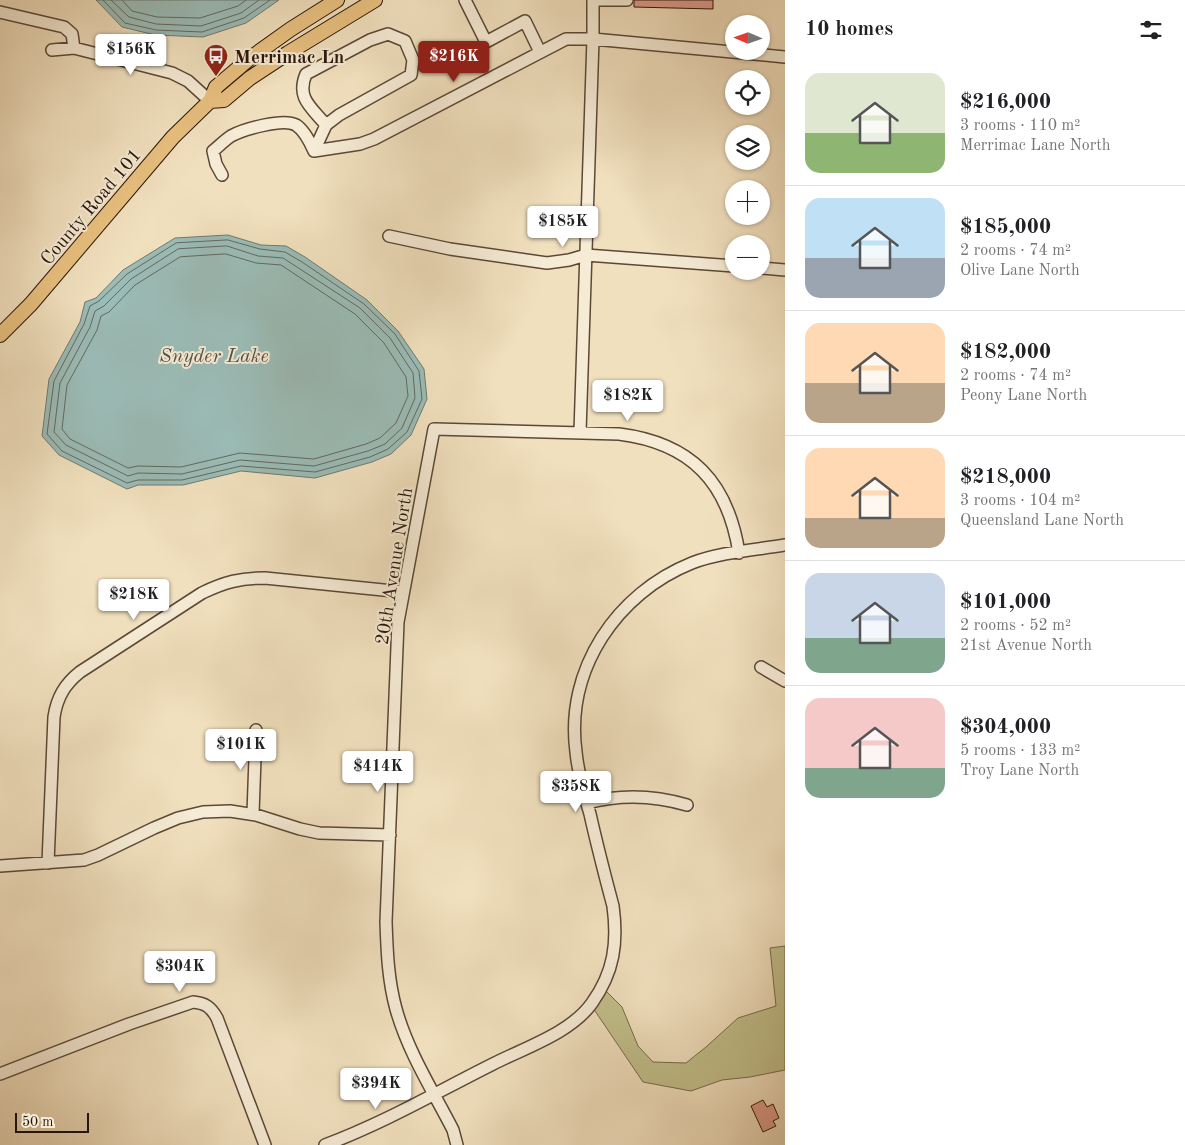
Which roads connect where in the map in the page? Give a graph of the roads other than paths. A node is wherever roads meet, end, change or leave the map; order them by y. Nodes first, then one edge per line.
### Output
1 (337, 0) edge
2 (375, 0) edge
3 (465, 0) edge
4 (593, 0) edge
5 (626, 0) edge
6 (0, 12) edge
7 (593, 38) junction
8 (74, 48) junction
9 (52, 50) dead end
10 (540, 52) junction
11 (785, 57) edge
12 (210, 101) junction
13 (326, 125) junction
14 (314, 150) junction
15 (222, 175) dead end
16 (389, 236) dead end
17 (586, 255) junction
18 (725, 265) edge
19 (770, 269) edge
20 (785, 270) edge
21 (0, 335) edge
22 (580, 432) junction
23 (785, 545) edge
24 (739, 553) junction
25 (403, 592) junction
26 (761, 667) dead end
27 (785, 681) edge
28 (256, 730) dead end
29 (587, 803) junction
30 (687, 805) dead end
31 (253, 814) junction
32 (390, 835) junction
33 (48, 864) junction
34 (0, 866) edge
35 (0, 1074) edge
36 (434, 1094) junction
37 (265, 1145) edge
38 (325, 1145) edge
39 (457, 1145) edge

1 - 12 main road, County Road 101
2 - 12 main road, County Road 101
3 - 10 street
4 - 5 street
4 - 7 street
6 - 8 street
7 - 10 street
7 - 11 street
7 - 17 street
8 - 9 street
8 - 12 street
10 - 14 street
12 - 21 main road, County Road 101
13 - 13 street
13 - 14 street
14 - 15 street
16 - 17 street
17 - 18 street
17 - 22 street
19 - 20 street
22 - 24 street
22 - 25 street, 20th Avenue North
23 - 24 street
24 - 29 street
25 - 32 street, 20th Avenue North
25 - 33 street
26 - 27 street
28 - 31 street
29 - 30 street
29 - 36 street
31 - 32 street
31 - 33 street
32 - 36 street, 20th Avenue North
33 - 34 street
35 - 37 street
36 - 38 street
36 - 39 street, 20th Avenue North

